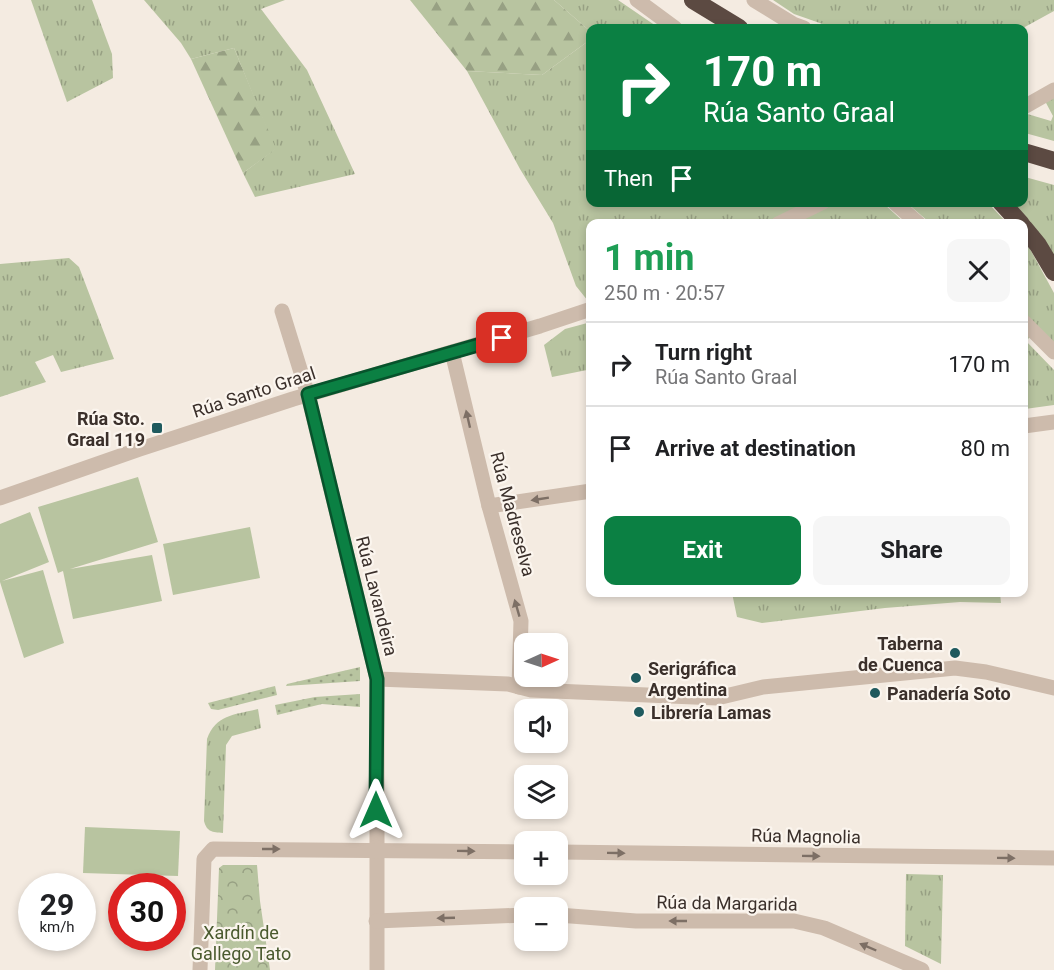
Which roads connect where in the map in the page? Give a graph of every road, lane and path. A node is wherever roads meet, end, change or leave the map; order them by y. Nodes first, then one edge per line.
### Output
1 (637, 0) edge
2 (693, 0) edge
3 (754, 0) edge
4 (670, 24) edge
5 (732, 24) edge
6 (793, 24) edge
7 (1054, 90) edge
8 (1028, 105) edge
9 (1028, 154) edge
10 (1054, 161) edge
11 (813, 207) edge
12 (900, 207) edge
13 (1006, 207) edge
14 (788, 219) edge
15 (913, 219) edge
16 (1016, 219) edge
17 (1028, 233) edge
18 (1054, 272) edge
19 (282, 311) dead end
20 (586, 311) edge
21 (1028, 326) edge
22 (452, 352) junction
23 (1054, 352) edge
24 (308, 394) junction
25 (1054, 422) edge
26 (1028, 425) edge
27 (586, 492) edge
28 (0, 498) edge
29 (489, 506) junction
30 (521, 633) edge
31 (377, 679) junction
32 (514, 686) edge
33 (519, 687) edge
34 (1054, 688) edge
35 (375, 849) junction
36 (514, 852) edge
37 (568, 852) edge
38 (1054, 858) edge
39 (514, 915) edge
40 (568, 916) edge
41 (376, 921) junction
42 (200, 970) edge
43 (377, 970) edge
44 (922, 970) edge

1 - 4 street
2 - 5 highway
3 - 6 street
7 - 8 street
9 - 10 highway
11 - 14 street
12 - 15 street
13 - 16 highway
17 - 18 highway
19 - 24 street, Rúa Lavandeira
20 - 22 street, Rúa Santo Graal
21 - 23 street
22 - 24 street, Rúa Santo Graal
29 -> 22 street, Rúa Madreselva
24 - 28 street, Rúa Santo Graal
24 - 31 street, Rúa Lavandeira
25 - 26 street
27 -> 29 street
30 -> 29 street, Rúa Madreselva
31 - 32 street
31 - 35 street, Rúa Lavandeira
33 - 34 street
35 -> 36 street
35 - 41 street, Rúa Lavandeira
42 -> 35 street
37 -> 38 street, Rúa Magnolia
39 -> 41 street
44 -> 40 street, Rúa da Margarida
41 - 43 street, Rúa Lavandeira

